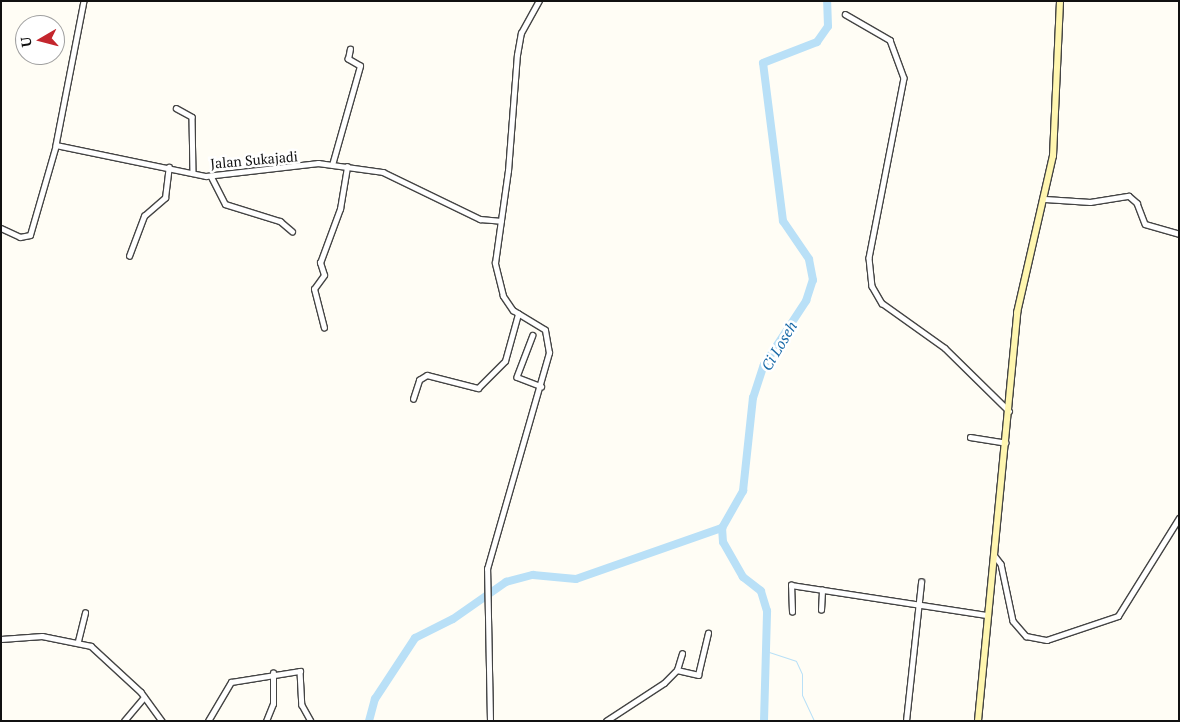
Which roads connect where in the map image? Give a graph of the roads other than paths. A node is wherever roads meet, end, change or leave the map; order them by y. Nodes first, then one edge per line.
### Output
1 (84, 1) edge
2 (539, 1) edge
3 (1060, 1) edge
4 (845, 14) dead end
5 (350, 49) dead end
6 (176, 108) dead end
7 (56, 145) junction
8 (332, 165) junction
9 (169, 167) junction
10 (348, 167) junction
11 (193, 173) junction
12 (211, 176) junction
13 (1045, 199) junction
14 (501, 221) junction
15 (1, 228) edge
16 (292, 231) dead end
17 (1179, 234) edge
18 (129, 256) dead end
19 (518, 314) junction
20 (324, 328) dead end
21 (533, 335) dead end
22 (541, 386) junction
23 (413, 399) dead end
24 (1010, 412) junction
25 (970, 437) dead end
26 (1006, 443) junction
27 (1179, 518) edge
28 (994, 555) junction
29 (921, 582) dead end
30 (822, 590) junction
31 (917, 604) junction
32 (821, 610) dead end
33 (792, 612) dead end
34 (85, 613) dead end
35 (988, 615) junction
36 (708, 633) dead end
37 (1, 640) edge
38 (78, 641) junction
39 (682, 654) dead end
40 (677, 670) junction
41 (273, 673) junction
42 (144, 697) junction
43 (164, 720) edge
44 (124, 721) edge
45 (208, 721) edge
46 (266, 721) edge
47 (311, 721) edge
48 (490, 721) edge
49 (606, 721) edge
50 (906, 721) edge
51 (978, 721) edge

1 - 7 street
2 - 14 street
3 - 13 street
4 - 24 street
5 - 8 street
6 - 11 street
7 - 9 street, Jalan Sukajadi
7 - 15 street
8 - 10 street, Jalan Sukajadi
8 - 12 street, Jalan Sukajadi
9 - 11 street, Jalan Sukajadi
9 - 18 street
10 - 14 street, Jalan Sukajadi
10 - 20 street
11 - 12 street, Jalan Sukajadi
12 - 16 street
13 - 17 street
13 - 24 street
14 - 19 street
19 - 22 street
19 - 23 street
21 - 22 street
22 - 48 street
24 - 26 street
25 - 26 street
26 - 28 street
27 - 28 street
28 - 35 street
29 - 31 street
30 - 31 street
30 - 32 street
30 - 33 street
31 - 35 street
31 - 50 street
34 - 38 street
35 - 51 street
36 - 40 street
37 - 38 street
38 - 42 street
39 - 40 street
40 - 49 street
41 - 45 street
41 - 46 street
41 - 47 street
42 - 43 street
42 - 44 street

